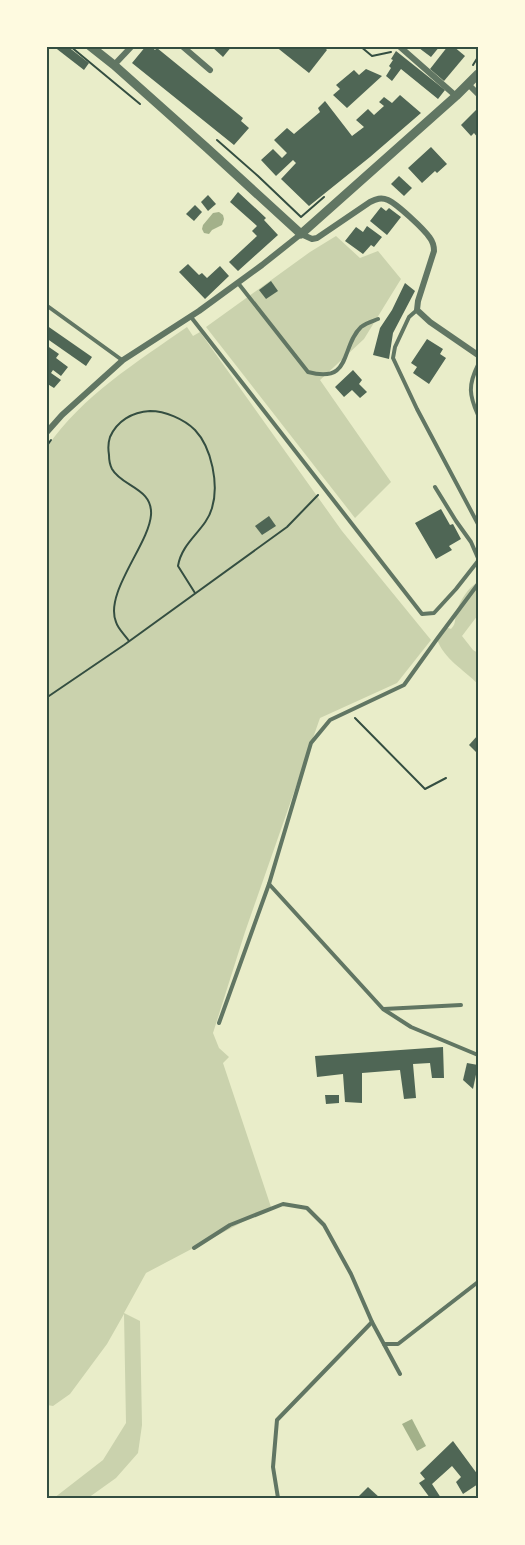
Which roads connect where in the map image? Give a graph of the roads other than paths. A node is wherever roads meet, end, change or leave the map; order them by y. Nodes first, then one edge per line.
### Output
1 (90, 46) edge
2 (132, 46) edge
3 (182, 46) edge
4 (399, 48) edge
5 (114, 65) junction
6 (210, 70) dead end
7 (478, 74) edge
8 (469, 84) junction
9 (478, 94) edge
10 (456, 96) junction
11 (301, 234) junction
12 (238, 283) junction
13 (46, 304) edge
14 (417, 310) junction
15 (191, 317) junction
16 (378, 319) dead end
17 (478, 355) edge
18 (123, 360) junction
19 (478, 365) edge
20 (478, 415) edge
21 (46, 433) edge
22 (435, 487) dead end
23 (478, 524) edge
24 (478, 559) edge
25 (478, 584) edge
26 (269, 884) junction
27 (461, 1005) dead end
28 (383, 1009) junction
29 (219, 1023) dead end
30 (478, 1054) edge
31 (194, 1248) dead end
32 (478, 1282) edge
33 (372, 1322) junction
34 (384, 1344) junction
35 (400, 1374) dead end
36 (278, 1498) edge

1 - 5 street
2 - 5 street
3 - 6 street
4 - 10 street
5 - 11 street
7 - 8 street
8 - 9 street
8 - 10 street
10 - 11 street
11 - 12 street
11 - 14 street
12 - 15 street
12 - 16 lane
13 - 18 lane
14 - 17 street
14 - 23 lane
15 - 18 street
15 - 24 lane
18 - 21 street
19 - 20 lane
22 - 24 lane
25 - 26 lane
26 - 28 lane
26 - 29 lane
27 - 28 lane
28 - 30 lane
31 - 33 lane
32 - 34 lane
33 - 34 lane
33 - 36 lane
34 - 35 lane

